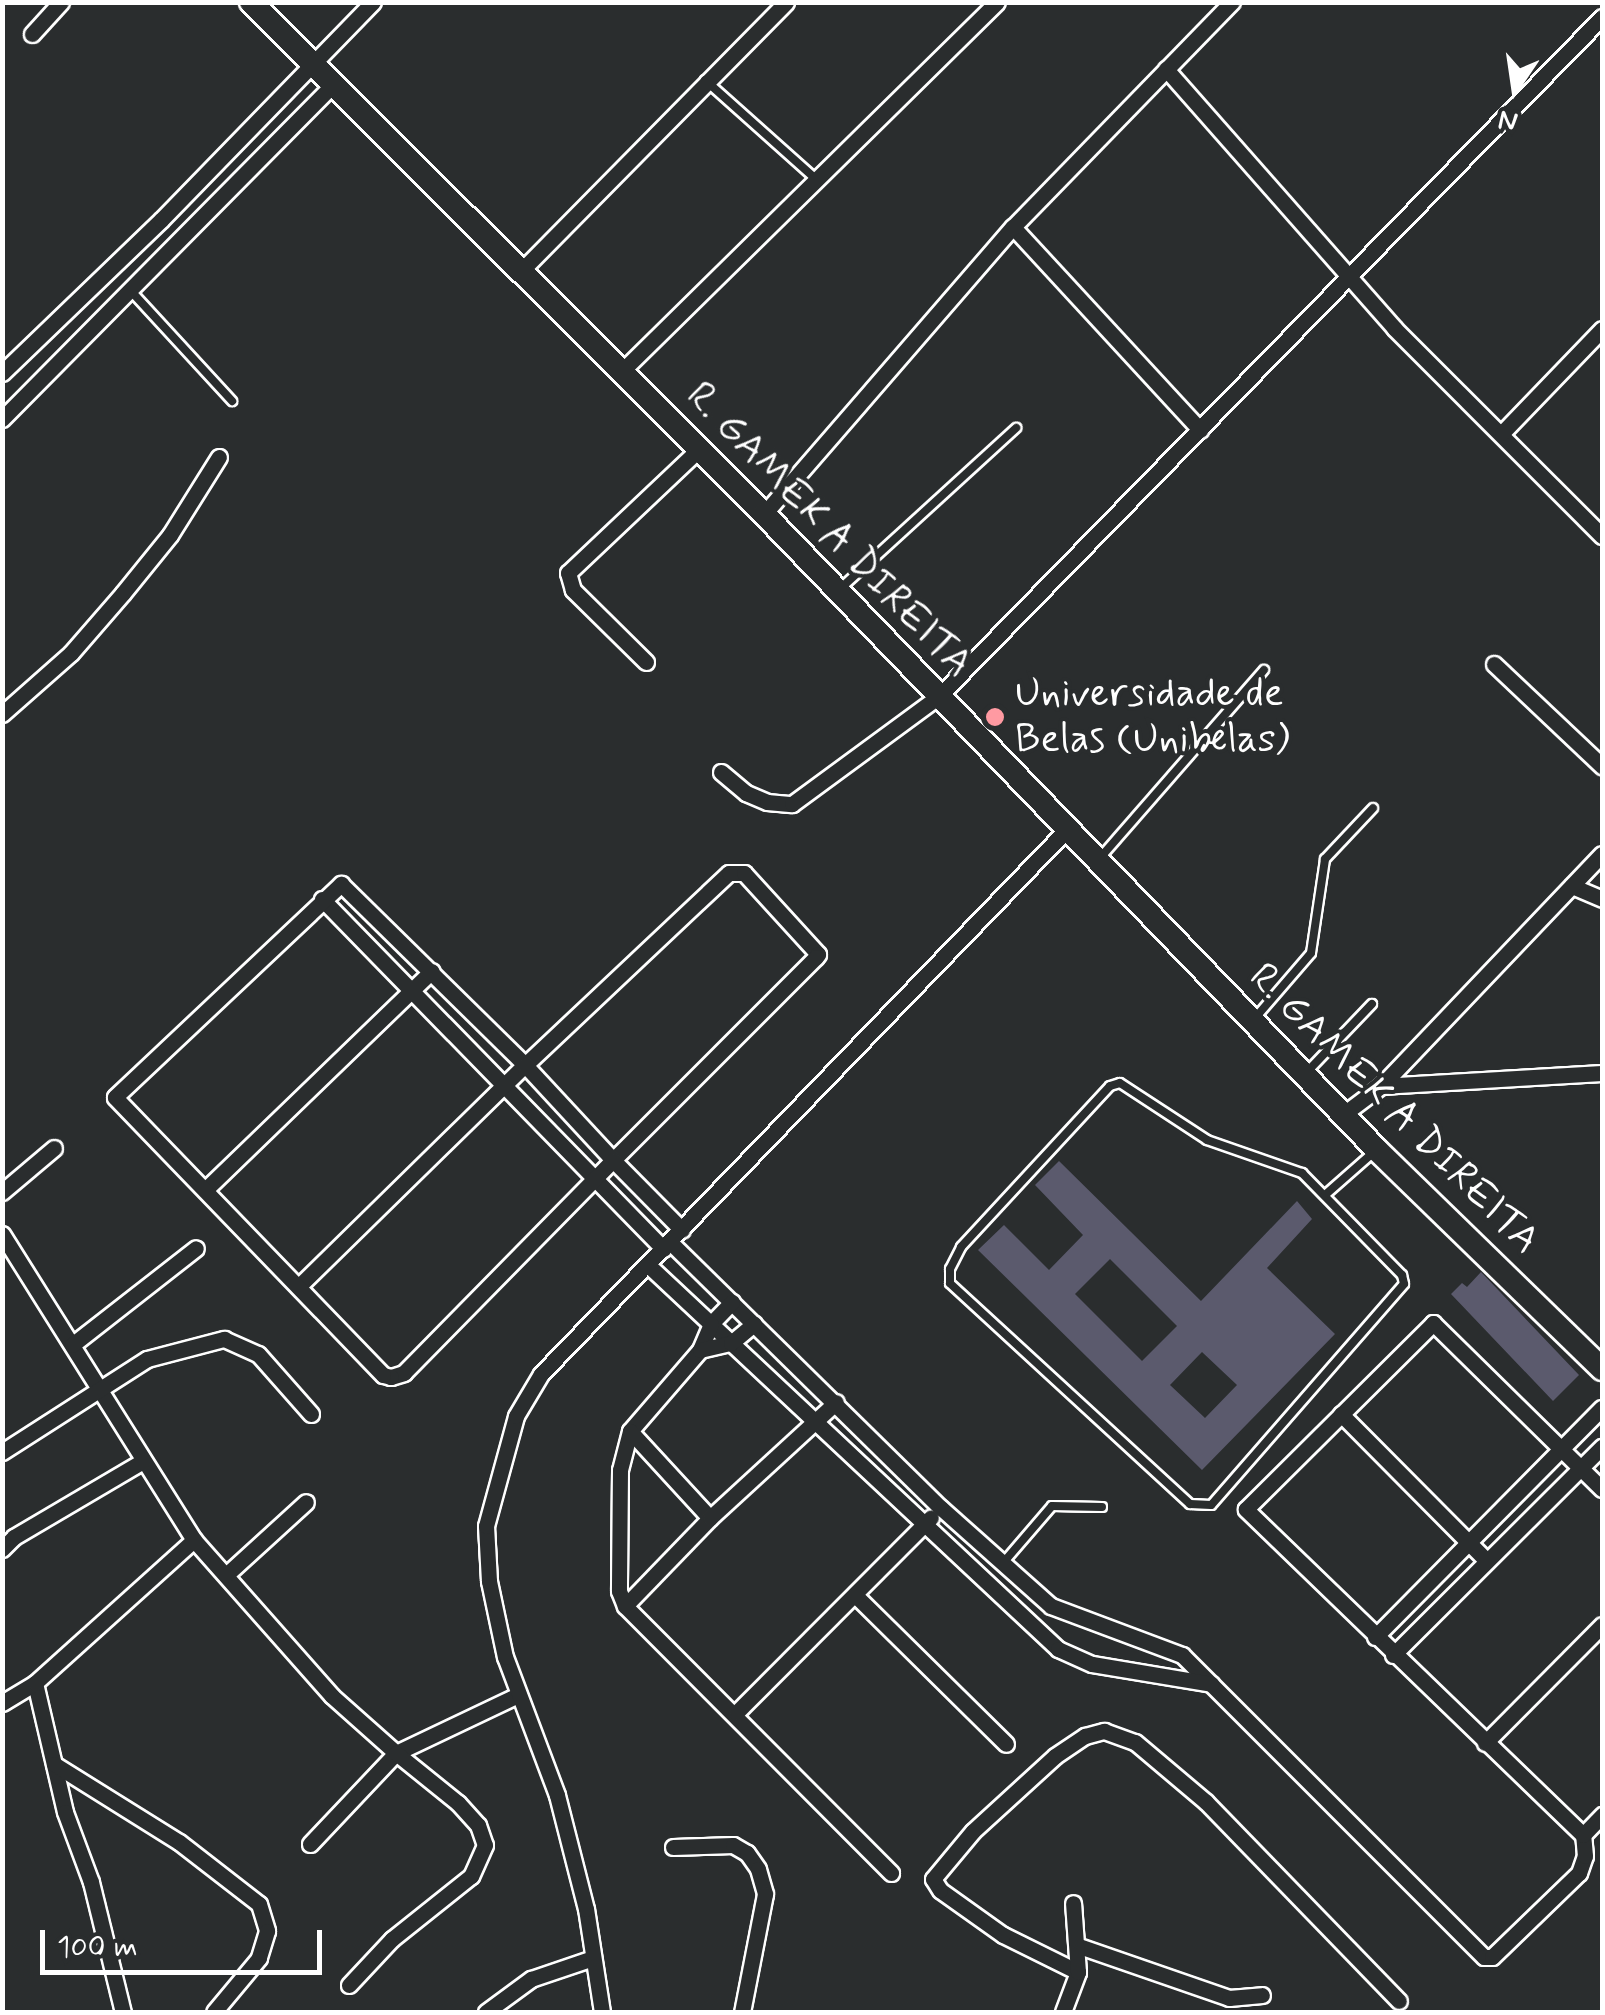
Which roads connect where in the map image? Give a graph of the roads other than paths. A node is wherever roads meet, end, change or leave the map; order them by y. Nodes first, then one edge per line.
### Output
1 (61, 2) edge
2 (251, 2) edge
3 (373, 2) edge
4 (786, 2) edge
5 (996, 2) edge
6 (1232, 2) edge
7 (1602, 17) edge
8 (32, 34) dead end
9 (313, 65) junction
10 (1166, 69) junction
11 (706, 80) junction
12 (332, 85) junction
13 (819, 182) junction
14 (1014, 227) junction
15 (520, 272) junction
16 (1348, 276) junction
17 (130, 290) junction
18 (1602, 328) edge
19 (622, 371) junction
20 (2, 373) edge
21 (232, 402) dead end
22 (2, 419) edge
23 (1016, 428) dead end
24 (1200, 430) junction
25 (1502, 433) junction
26 (698, 450) junction
27 (219, 457) dead end
28 (764, 514) junction
29 (1602, 536) edge
30 (838, 591) junction
31 (646, 662) dead end
32 (1494, 664) dead end
33 (1264, 670) dead end
34 (939, 696) junction
35 (2, 714) edge
36 (1602, 766) edge
37 (721, 772) dead end
38 (1373, 808) dead end
39 (1069, 828) junction
40 (1602, 854) edge
41 (1100, 860) junction
42 (1572, 886) junction
43 (322, 899) junction
44 (1602, 899) edge
45 (432, 971) junction
46 (412, 991) junction
47 (1372, 1004) dead end
48 (1252, 1021) junction
49 (525, 1065) junction
50 (1602, 1073) edge
51 (1305, 1074) junction
52 (504, 1086) junction
53 (1381, 1086) junction
54 (1345, 1113) junction
55 (54, 1148) dead end
56 (1377, 1150) junction
57 (613, 1160) junction
58 (594, 1180) junction
59 (205, 1190) junction
60 (2, 1192) edge
61 (1325, 1195) junction
62 (2, 1234) edge
63 (672, 1240) junction
64 (196, 1248) dead end
65 (648, 1265) junction
66 (299, 1286) junction
67 (732, 1302) junction
68 (711, 1324) junction
69 (754, 1324) junction
70 (732, 1343) junction
71 (72, 1345) junction
72 (700, 1350) junction
73 (1602, 1369) edge
74 (98, 1388) junction
75 (836, 1402) junction
76 (1602, 1408) edge
77 (311, 1414) dead end
78 (1342, 1414) junction
79 (819, 1422) junction
80 (630, 1431) junction
81 (1602, 1447) edge
82 (1562, 1448) junction
83 (2, 1452) edge
84 (143, 1461) junction
85 (1582, 1468) junction
86 (1602, 1489) edge
87 (306, 1502) dead end
88 (1102, 1507) dead end
89 (941, 1508) junction
90 (710, 1518) junction
91 (925, 1524) junction
92 (194, 1540) junction
93 (1469, 1542) junction
94 (2, 1549) edge
95 (1488, 1561) junction
96 (1003, 1563) junction
97 (226, 1575) junction
98 (855, 1596) junction
99 (624, 1606) junction
100 (1602, 1625) edge
101 (1376, 1637) junction
102 (1393, 1655) junction
103 (35, 1683) junction
104 (1211, 1684) junction
105 (518, 1695) junction
106 (2, 1703) edge
107 (736, 1713) junction
108 (1485, 1743) junction
109 (1006, 1744) dead end
110 (396, 1754) junction
111 (54, 1764) junction
112 (1602, 1815) edge
113 (1583, 1835) junction
114 (310, 1844) dead end
115 (673, 1847) dead end
116 (891, 1872) dead end
117 (1073, 1903) dead end
118 (1078, 1946) junction
119 (594, 1958) junction
120 (1078, 1972) junction
121 (348, 1985) dead end
122 (1262, 1995) dead end
123 (1399, 2001) dead end
124 (123, 2012) edge
125 (214, 2012) edge
126 (486, 2012) edge
127 (602, 2012) edge
128 (742, 2012) edge
129 (1062, 2012) edge

1 - 8 street
2 - 9 main road, R. GAMEK A DIREITA
3 - 9 street
4 - 11 street
5 - 13 street
6 - 10 street
7 - 16 street
9 - 12 main road, R. GAMEK A DIREITA
9 - 20 street
10 - 14 street
10 - 16 street
11 - 13 lane
11 - 15 street
12 - 15 main road, R. GAMEK A DIREITA
12 - 17 street
13 - 19 street
14 - 24 street
14 - 28 street
15 - 19 main road, R. GAMEK A DIREITA
16 - 24 street
16 - 25 street
17 - 21 lane
17 - 22 street
18 - 25 street
19 - 26 main road, R. GAMEK A DIREITA
23 - 30 lane
24 - 34 street
25 - 29 street
26 - 28 main road, R. GAMEK A DIREITA
26 - 31 street
27 - 35 street
28 - 30 main road, R. GAMEK A DIREITA
30 - 34 main road, R. GAMEK A DIREITA
32 - 36 street
33 - 41 lane
34 - 37 street
34 - 39 main road, R. GAMEK A DIREITA
38 - 48 lane
39 - 41 main road, R. GAMEK A DIREITA
39 - 63 street
40 - 42 street
41 - 48 main road, R. GAMEK A DIREITA
42 - 44 street
42 - 53 street
43 - 45 street
43 - 46 street
43 - 59 street
45 - 46 street
45 - 49 street
46 - 52 street
46 - 59 street
47 - 51 lane
48 - 51 main road, R. GAMEK A DIREITA
49 - 52 street
49 - 57 street
49 - 57 street
50 - 53 street
51 - 54 main road, R. GAMEK A DIREITA
52 - 58 street
52 - 66 street
53 - 54 street
54 - 56 main road, R. GAMEK A DIREITA
55 - 60 street
56 - 61 lane
56 - 73 main road, R. GAMEK A DIREITA
57 - 58 street
57 - 63 street
58 - 63 street
58 - 66 street
59 - 66 street
61 - 61 lane
62 - 71 street
63 - 65 street
63 - 67 street
64 - 71 street
65 - 68 street
65 - 105 street
67 - 68 street
67 - 69 street
68 - 70 street
68 - 72 street
69 - 70 street
69 - 75 street
70 - 72 street
70 - 79 street
71 - 74 street
72 - 80 street
74 - 77 street
74 - 83 street
74 - 84 street
75 - 79 street
75 - 89 street
76 - 82 street
78 - 82 street
78 - 93 street
78 - 101 street
79 - 90 street
79 - 91 street
80 - 90 street
80 - 99 street
81 - 85 street
82 - 85 street
82 - 93 street
84 - 92 street
84 - 94 street
85 - 86 street
85 - 95 street
87 - 97 street
88 - 96 lane
89 - 91 street
89 - 96 street
90 - 99 street
91 - 98 street
91 - 104 street
92 - 97 street
92 - 103 street
93 - 95 street
93 - 101 street
95 - 102 street
96 - 104 street
97 - 110 street
98 - 107 street
98 - 109 street
99 - 107 street
100 - 108 street
101 - 102 street
102 - 108 street
103 - 106 street
103 - 111 street
104 - 113 street
105 - 110 street
105 - 119 street
107 - 116 street
108 - 113 street
110 - 114 street
110 - 121 street
111 - 124 street
111 - 125 street
112 - 113 street
115 - 128 street
117 - 118 street
118 - 120 street
118 - 122 street
119 - 126 street
119 - 127 street
120 - 123 street
120 - 129 street

